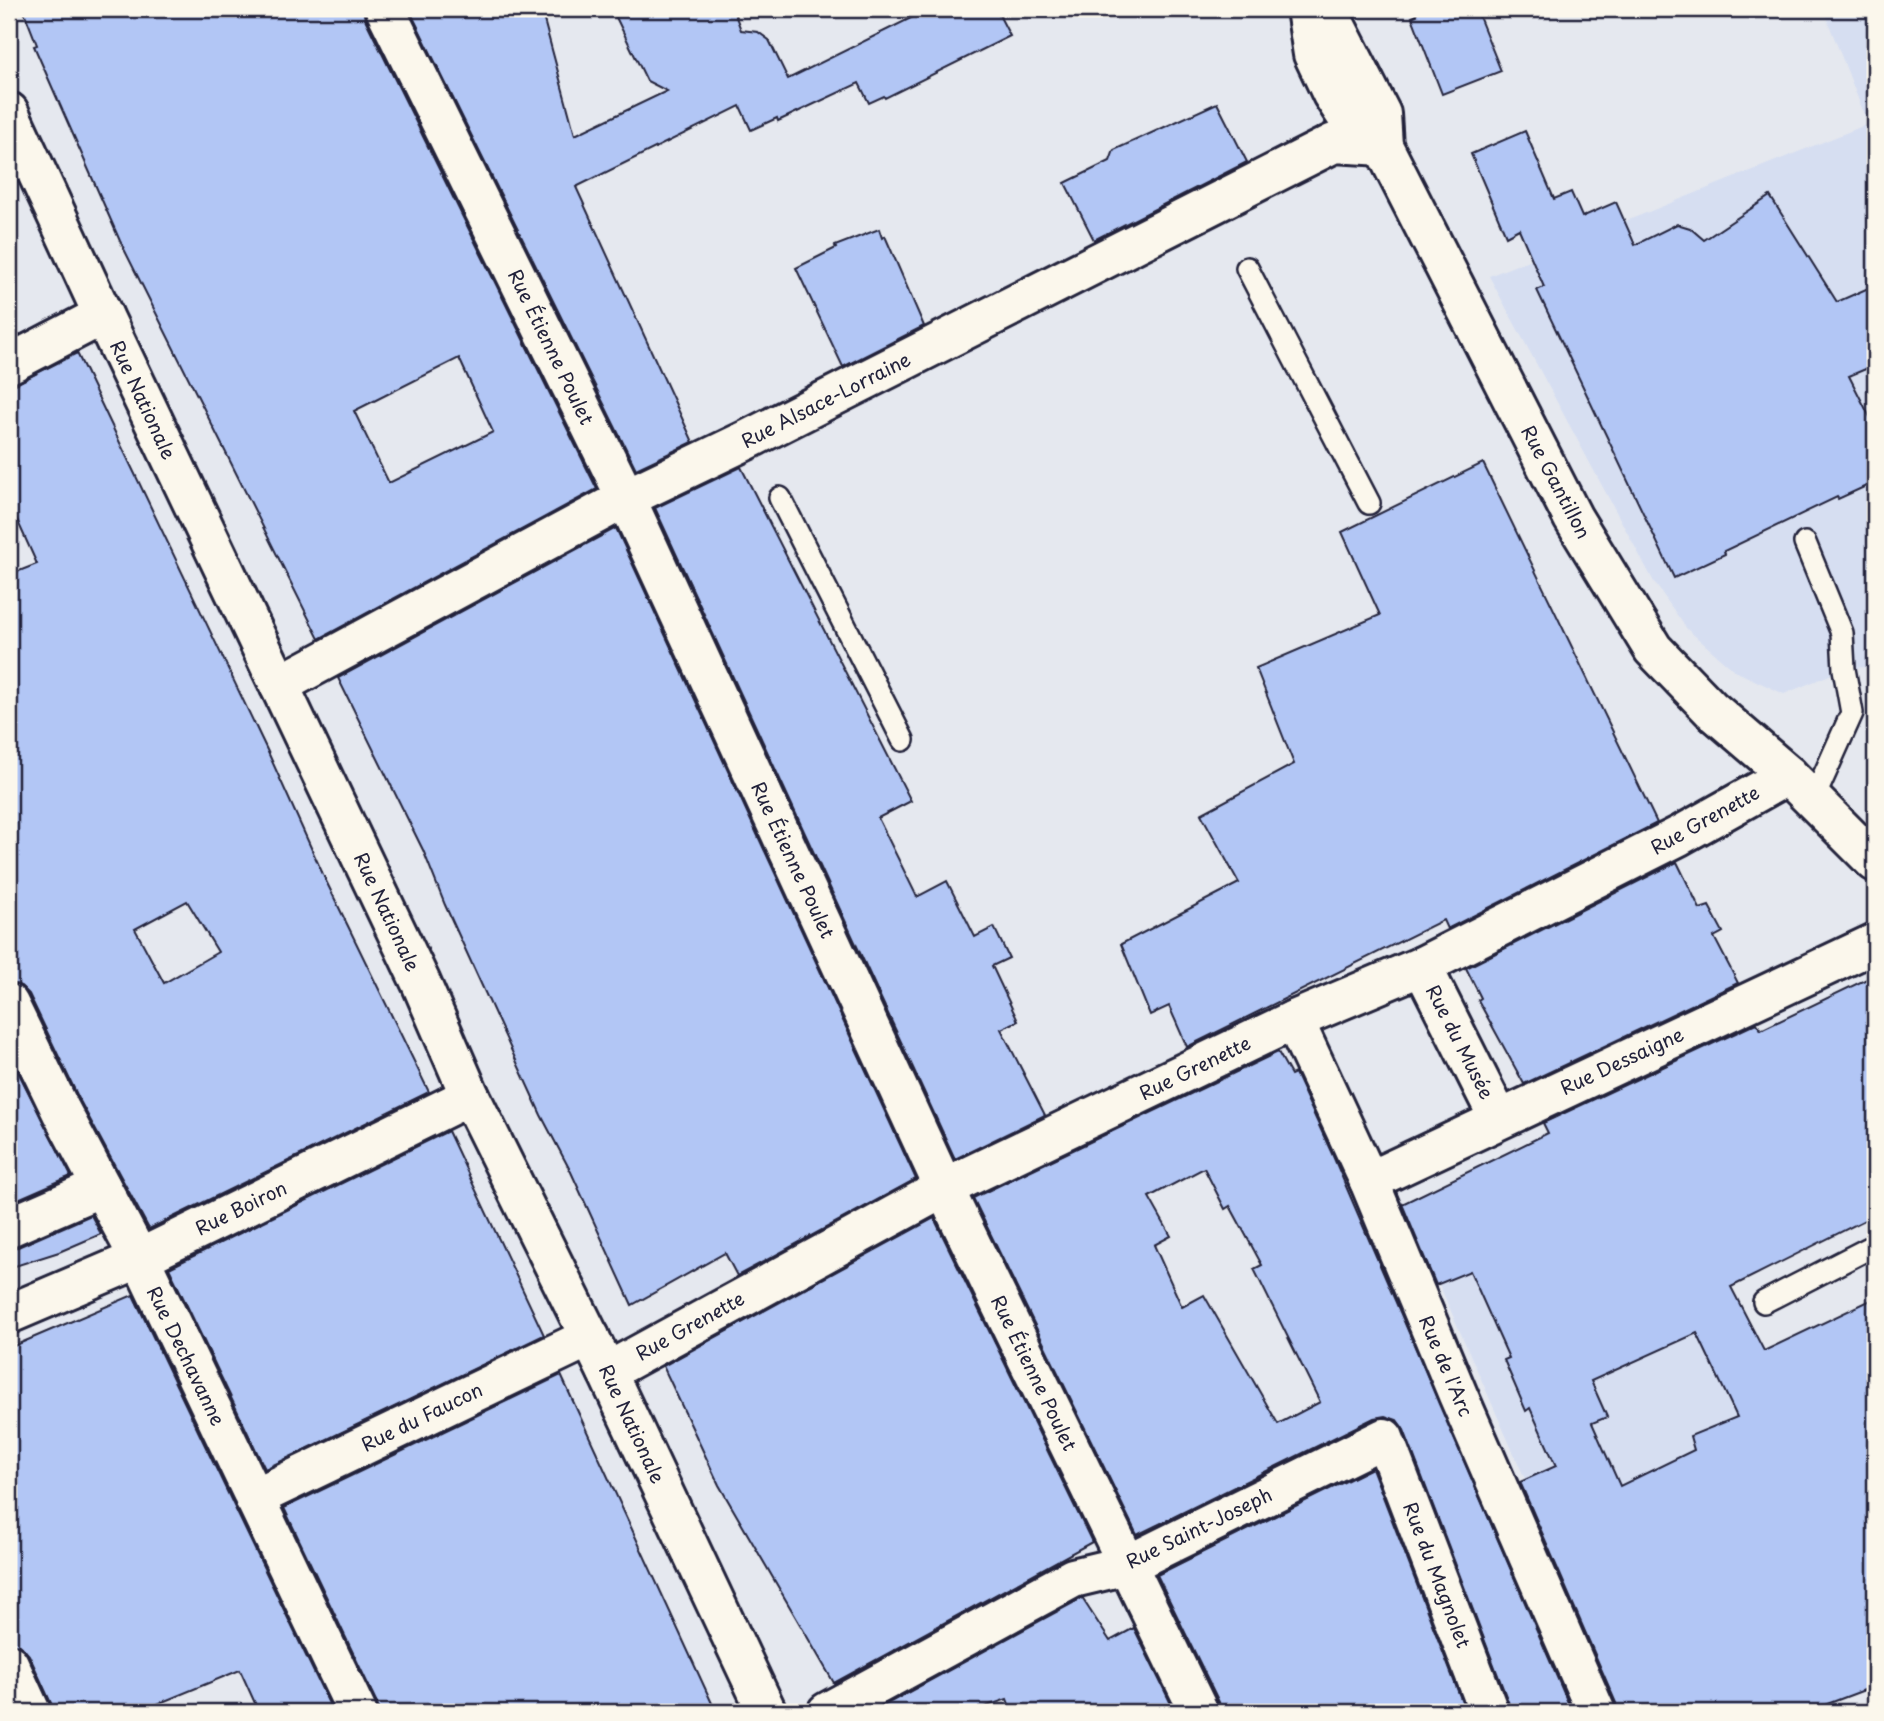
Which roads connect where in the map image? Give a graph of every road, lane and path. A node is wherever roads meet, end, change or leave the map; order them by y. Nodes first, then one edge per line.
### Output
1 (384, 9) edge
2 (1306, 9) edge
3 (1322, 9) edge
4 (9, 112) edge
5 (1382, 146) junction
6 (1247, 268) dead end
7 (103, 315) junction
8 (9, 364) edge
9 (626, 498) junction
10 (780, 498) dead end
11 (1369, 503) dead end
12 (1805, 543) dead end
13 (279, 685) junction
14 (903, 740) dead end
15 (1800, 788) junction
16 (1875, 862) edge
17 (1875, 943) edge
18 (1422, 965) junction
19 (9, 1004) edge
20 (1294, 1020) junction
21 (470, 1096) junction
22 (1499, 1119) junction
23 (1369, 1181) junction
24 (101, 1187) junction
25 (944, 1188) junction
26 (9, 1227) edge
27 (1875, 1245) edge
28 (138, 1259) junction
29 (1764, 1302) dead end
30 (9, 1314) edge
31 (590, 1337) junction
32 (607, 1371) junction
33 (1384, 1438) joint
34 (254, 1498) junction
35 (1127, 1565) junction
36 (9, 1664) edge
37 (31, 1712) edge
38 (357, 1712) edge
39 (767, 1712) edge
40 (827, 1712) edge
41 (1199, 1712) edge
42 (1489, 1712) edge
43 (1597, 1712) edge

1 - 9 street, Rue Étienne Poulet
2 - 5 street, Rue Gantillon
3 - 5 street, Rue Gantillon
4 - 7 street, Rue Nationale
5 - 9 street, Rue Alsace-Lorraine
5 - 15 street, Rue Gantillon
6 - 11 lane
7 - 8 street
7 - 13 street, Rue Nationale
9 - 13 street, Rue Alsace-Lorraine
9 - 25 street, Rue Étienne Poulet
10 - 14 lane
12 - 15 lane
13 - 21 street, Rue Nationale
15 - 16 street, Rue Gantillon
15 - 18 street, Rue Grenette
17 - 22 street, Rue Dessaigne
18 - 20 street, Rue Grenette
18 - 22 street, Rue du Musée
19 - 24 street, Rue Dechavanne
20 - 23 street, Rue de l'Arc
20 - 25 street, Rue Grenette
21 - 28 street, Rue Boiron
21 - 31 street, Rue Nationale
22 - 23 street, Rue Dessaigne
23 - 43 street, Rue de l'Arc
24 - 26 street
24 - 28 street, Rue Dechavanne
25 - 32 street, Rue Grenette
25 - 35 street, Rue Étienne Poulet
27 - 29 lane
28 - 30 street, Rue Boiron
28 - 34 street, Rue Dechavanne
31 - 32 street, Rue Nationale
31 - 34 street, Rue du Faucon
32 - 39 street, Rue Nationale
33 - 35 street, Rue Saint-Joseph
33 - 42 street, Rue du Magnolet
34 - 38 street, Rue Dechavanne
35 - 40 street, Rue Saint-Joseph
35 - 41 street, Rue Étienne Poulet
36 - 37 street

